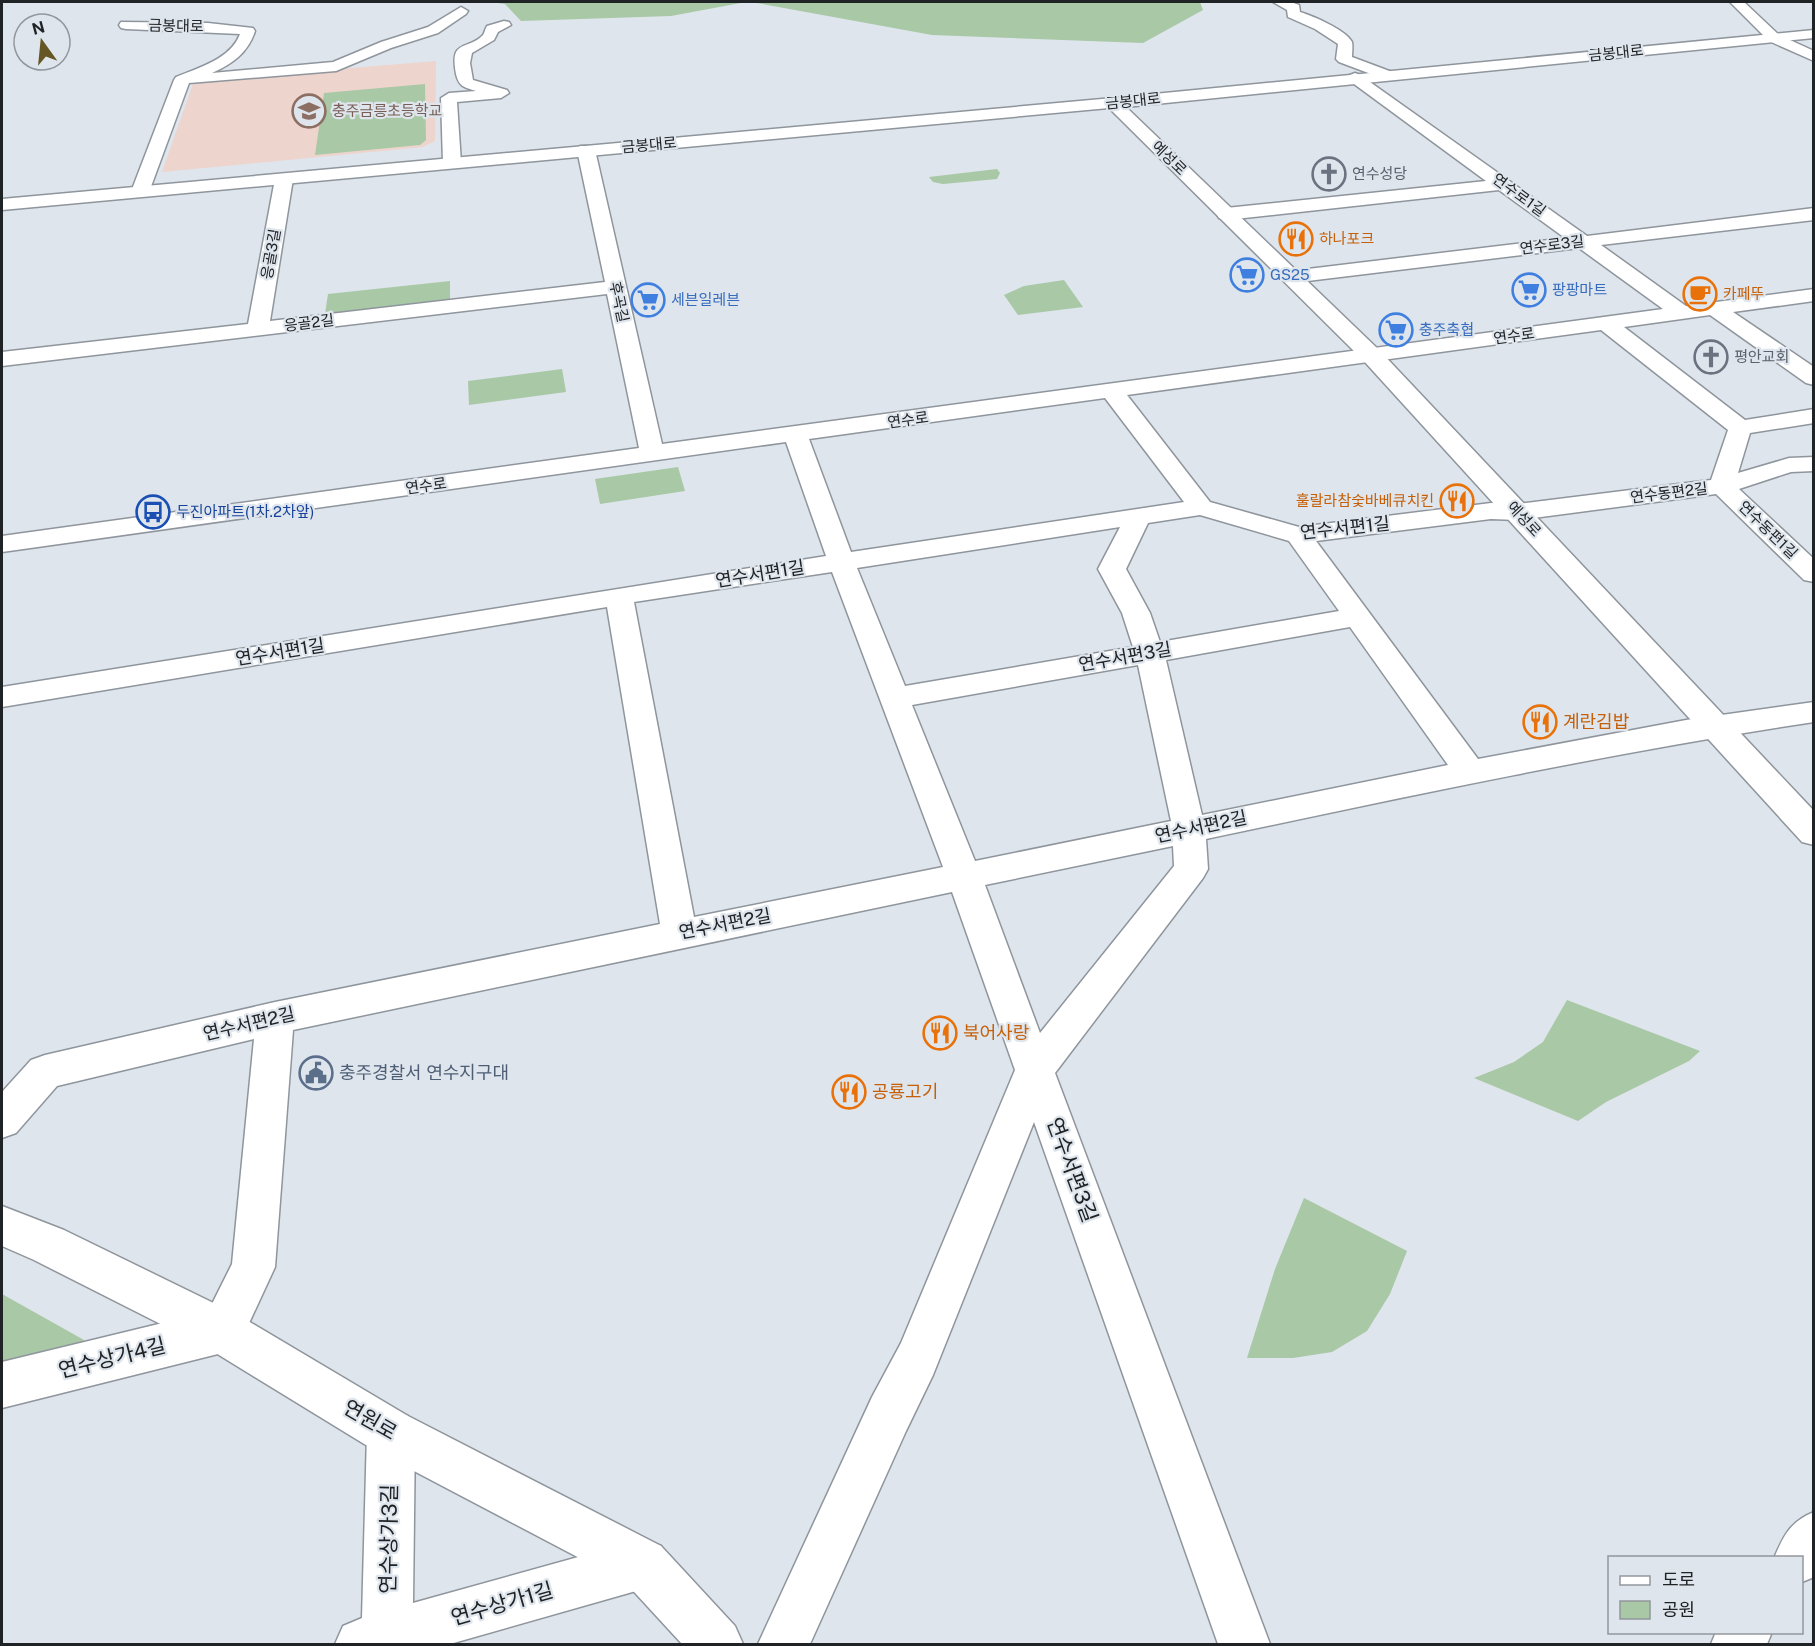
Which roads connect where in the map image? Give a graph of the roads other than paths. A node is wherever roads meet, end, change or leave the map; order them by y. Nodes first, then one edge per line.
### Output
1 (1280, 2) edge
2 (1737, 2) edge
3 (461, 11) dead end
4 (126, 25) dead end
5 (504, 26) dead end
6 (1814, 34) edge
7 (1774, 38) junction
8 (1814, 57) edge
9 (1388, 75) junction
10 (1355, 78) junction
11 (182, 80) junction
12 (1113, 103) junction
13 (586, 150) junction
14 (452, 163) junction
15 (284, 178) junction
16 (1504, 184) junction
17 (140, 192) junction
18 (2, 205) edge
19 (1226, 214) junction
20 (1814, 214) edge
21 (1583, 241) junction
22 (1291, 277) junction
23 (616, 287) junction
24 (1814, 295) edge
25 (1714, 309) junction
26 (1682, 313) junction
27 (1606, 324) junction
28 (258, 329) junction
29 (1371, 355) junction
30 (2, 358) edge
31 (1814, 378) edge
32 (1112, 392) junction
33 (1814, 416) edge
34 (1773, 422) junction
35 (1740, 428) junction
36 (796, 435) junction
37 (652, 453) junction
38 (1812, 463) edge
39 (1722, 486) junction
40 (1201, 507) junction
41 (1518, 512) junction
42 (1138, 517) junction
43 (1298, 535) junction
44 (2, 544) edge
45 (841, 561) junction
46 (1814, 574) edge
47 (619, 596) junction
48 (1356, 617) junction
49 (1150, 653) junction
50 (2, 697) edge
51 (894, 698) junction
52 (1814, 712) edge
53 (1714, 726) junction
54 (1470, 772) junction
55 (1189, 829) junction
56 (1814, 833) edge
57 (964, 876) junction
58 (679, 933) junction
59 (275, 1018) junction
60 (1035, 1069) junction
61 (45, 1072) junction
62 (2, 1083) edge
63 (2, 1120) edge
64 (2, 1226) edge
65 (222, 1331) junction
66 (2, 1385) edge
67 (391, 1433) junction
68 (1814, 1537) edge
69 (1800, 1556) edge
70 (643, 1564) junction
71 (378, 1642) edge
72 (717, 1644) edge
73 (784, 1644) edge
74 (1244, 1644) edge

1 - 9 street
2 - 7 street
3 - 11 street
4 - 11 street, 금봉대로
5 - 14 street
6 - 7 street, 금봉대로
7 - 8 street
7 - 9 street, 금봉대로
9 - 10 street, 금봉대로
10 - 12 street, 금봉대로
10 - 16 street, 연수로1길
11 - 17 street
12 - 13 street, 금봉대로
12 - 19 street, 예성로
13 - 14 street, 금봉대로
13 - 23 street, 후곡길
14 - 15 street, 금봉대로
15 - 17 street, 금봉대로
15 - 28 street, 응골3길
16 - 19 street
16 - 21 street, 연수로1길
17 - 18 street, 금봉대로
19 - 22 street, 예성로
20 - 21 street, 연수로3길
21 - 22 street, 연수로3길
21 - 26 street, 연수로1길
22 - 29 street, 예성로
23 - 28 street, 응골2길
23 - 37 street, 후곡길
24 - 25 street, 연수로
25 - 26 street, 연수로
25 - 31 street
26 - 27 street, 연수로
27 - 29 street, 연수로
27 - 35 street
28 - 30 street, 응골2길
29 - 32 street, 연수로
29 - 41 street, 예성로
32 - 36 street, 연수로
32 - 40 street
33 - 34 street
34 - 35 street
34 - 38 street
35 - 39 street, 연수동편2길
36 - 37 street, 연수로
36 - 45 street, 연수서편3길
37 - 44 street, 연수로
38 - 39 street
39 - 41 street, 연수동편2길
39 - 46 street, 연수동편1길
40 - 42 street, 연수서편1길
40 - 43 street, 연수서편1길
41 - 43 street, 연수서편1길
41 - 53 street, 예성로
42 - 45 street, 연수서편1길
42 - 49 street
43 - 48 street
45 - 47 street, 연수서편1길
45 - 51 street, 연수서편3길
47 - 50 street, 연수서편1길
47 - 58 street
48 - 49 street, 연수서편3길
48 - 54 street
49 - 51 street, 연수서편3길
49 - 55 street
51 - 57 street, 연수서편3길
52 - 53 street
53 - 54 street, 연수서편2길
53 - 56 street, 예성로
54 - 55 street, 연수서편2길
55 - 57 street, 연수서편2길
55 - 60 street
57 - 58 street, 연수서편2길
57 - 60 street, 연수서편3길
58 - 59 street, 연수서편2길
59 - 61 street, 연수서편2길
59 - 65 street
60 - 73 street
60 - 74 street, 연수서편3길
61 - 62 street, 연수서편2길
61 - 63 street
64 - 65 street, 연원로
65 - 66 street, 연수상가4길
65 - 67 street, 연원로
67 - 70 street, 연원로
67 - 71 street, 연수상가3길
68 - 69 street
70 - 71 street, 연수상가1길
70 - 72 street, 연원로

